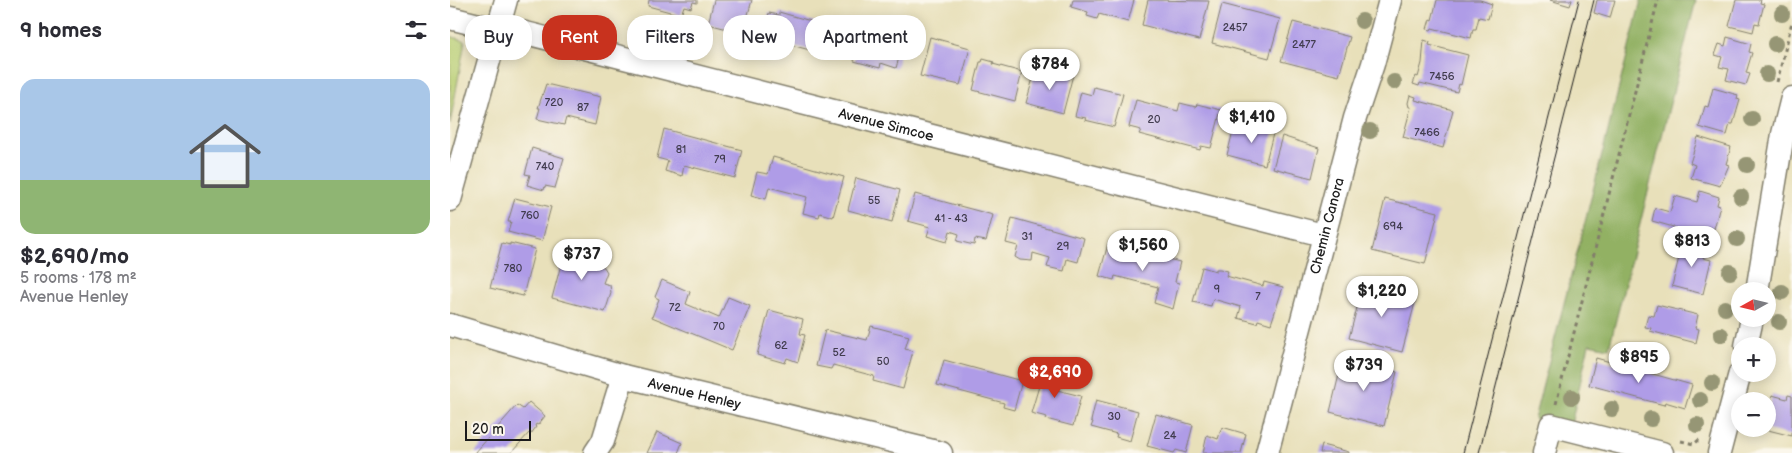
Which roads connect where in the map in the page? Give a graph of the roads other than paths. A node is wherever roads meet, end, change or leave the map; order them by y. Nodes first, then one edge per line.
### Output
1 (506, 0) edge
2 (1390, 0) edge
3 (502, 15) edge
4 (450, 18) edge
5 (465, 22) edge
6 (532, 35) edge
7 (490, 60) edge
8 (1784, 92) edge
9 (1785, 174) edge
10 (450, 200) edge
11 (1323, 235) junction
12 (1759, 282) edge
13 (450, 325) edge
14 (623, 376) junction
15 (1738, 382) edge
16 (1668, 446) edge
17 (595, 453) edge
18 (941, 453) edge
19 (1267, 453) edge
20 (1544, 453) edge
21 (1719, 453) edge

1 - 3 street
2 - 11 street, Chemin Canora
4 - 5 street, Avenue Simcoe
6 - 11 street, Avenue Simcoe
7 - 10 street
8 - 9 street
9 - 12 street
11 - 19 street, Chemin Canora
13 - 14 street, Avenue Henley
14 - 17 street
14 - 18 street, Avenue Henley
15 - 21 street
16 - 20 street

